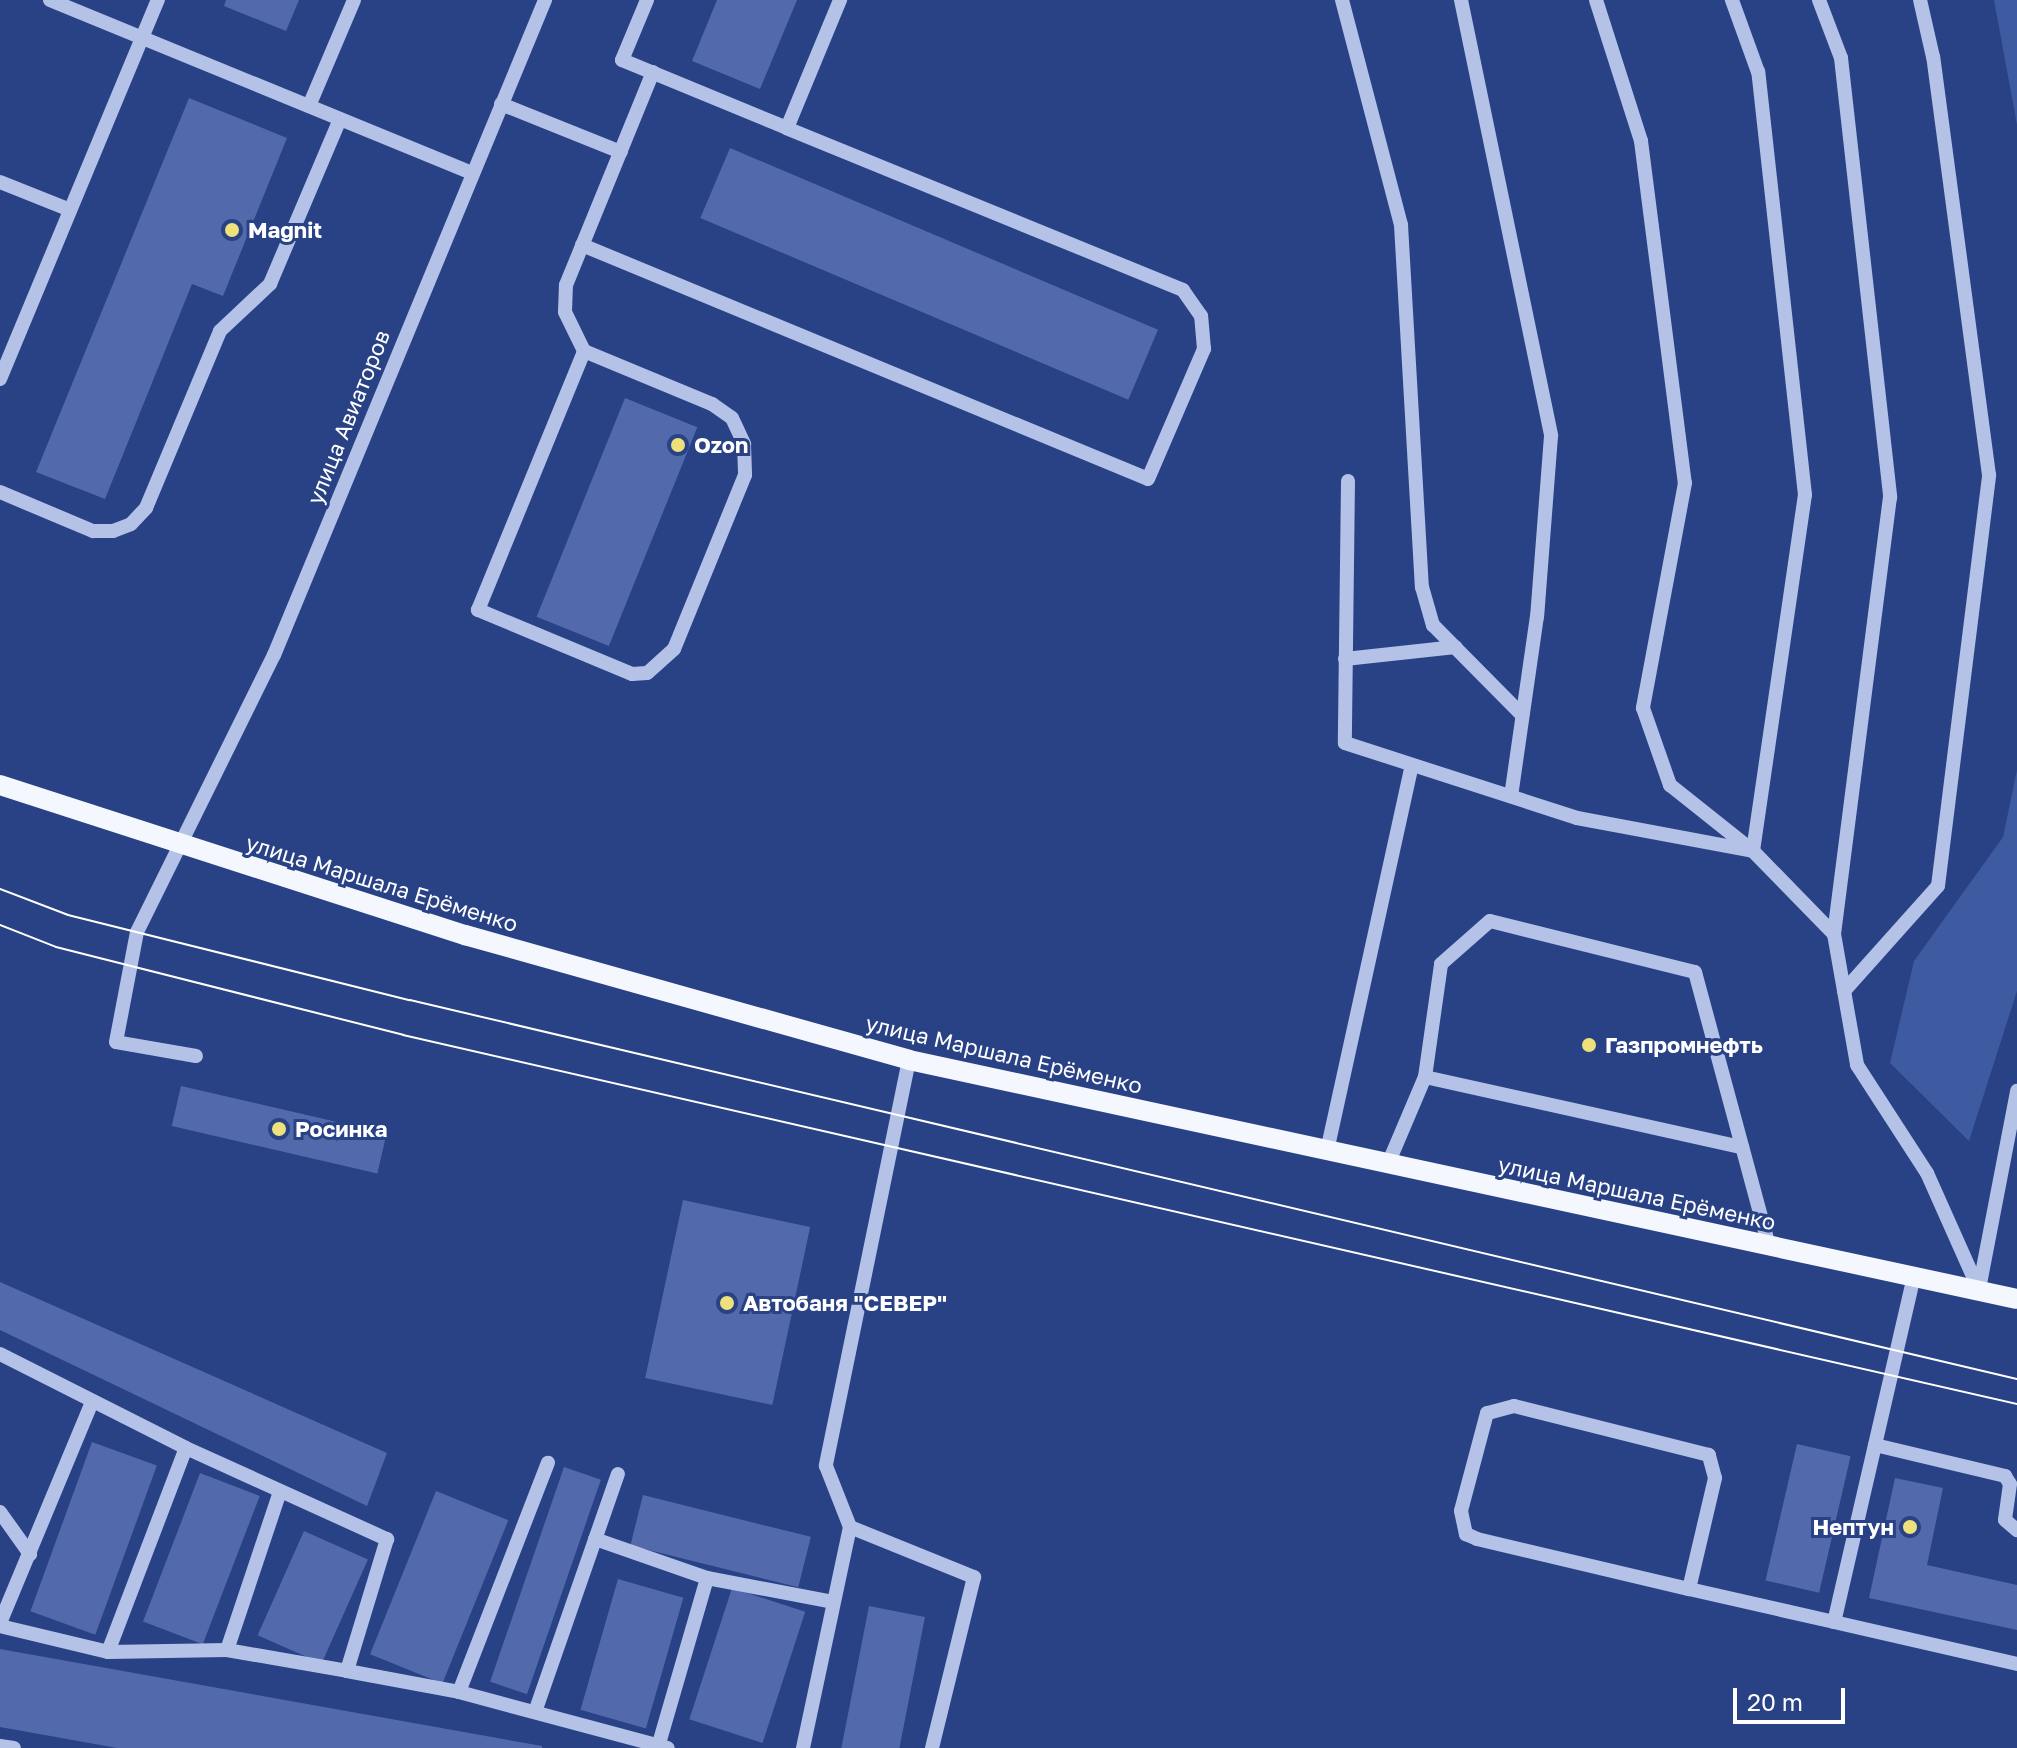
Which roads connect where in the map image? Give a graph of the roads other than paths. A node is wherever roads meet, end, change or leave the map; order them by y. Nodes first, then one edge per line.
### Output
1 (50, 0) edge
2 (158, 0) edge
3 (354, 0) edge
4 (545, 0) edge
5 (647, 0) edge
6 (840, 0) edge
7 (1342, 0) edge
8 (1461, 0) edge
9 (1596, 0) edge
10 (1732, 0) edge
11 (1819, 0) edge
12 (1920, 0) edge
13 (142, 38) junction
14 (653, 72) junction
15 (501, 104) junction
16 (309, 106) junction
17 (340, 119) junction
18 (787, 128) junction
19 (621, 152) junction
20 (472, 173) junction
21 (0, 182) edge
22 (70, 210) junction
23 (582, 245) junction
24 (584, 351) junction
25 (0, 379) edge
26 (1348, 481) dead end
27 (0, 492) edge
28 (1455, 647) junction
29 (1345, 659) junction
30 (1522, 715) junction
31 (1412, 765) junction
32 (0, 785) edge
33 (1511, 796) junction
34 (179, 846) junction
35 (1753, 851) junction
36 (1834, 934) junction
37 (1844, 991) junction
38 (196, 1056) dead end
39 (909, 1060) junction
40 (1425, 1077) junction
41 (2017, 1091) edge
42 (1742, 1147) junction
43 (1327, 1151) junction
44 (1388, 1164) junction
45 (1769, 1246) junction
46 (1914, 1276) junction
47 (1979, 1290) junction
48 (2017, 1299) edge
49 (0, 1354) edge
50 (92, 1402) junction
51 (1875, 1445) junction
52 (186, 1448) junction
53 (548, 1463) dead end
54 (618, 1474) dead end
55 (280, 1492) junction
56 (0, 1512) edge
57 (850, 1527) junction
58 (2017, 1530) edge
59 (595, 1539) junction
60 (30, 1554) junction
61 (707, 1578) junction
62 (1689, 1589) junction
63 (833, 1602) junction
64 (1834, 1622) junction
65 (0, 1624) edge
66 (227, 1650) junction
67 (108, 1652) junction
68 (2017, 1664) edge
69 (347, 1671) junction
70 (459, 1692) junction
71 (535, 1712) junction
72 (0, 1746) edge
73 (658, 1747) edge
74 (14, 1748) edge
75 (668, 1748) edge
76 (803, 1748) edge
77 (932, 1748) edge

1 - 13 street
2 - 13 street
3 - 16 street
4 - 15 street, улица Авиаторов
5 - 14 street
6 - 18 street
7 - 28 street
8 - 30 street
9 - 35 street
10 - 35 street
11 - 36 street
12 - 37 street
13 - 16 street
13 - 22 street
14 - 18 street
14 - 19 street
15 - 19 street
15 - 20 street, улица Авиаторов
16 - 17 street
17 - 20 street
17 - 27 street
18 - 23 street
19 - 23 street
20 - 34 street, улица Авиаторов
21 - 22 street
22 - 25 street
23 - 24 street
24 - 24 street
26 - 29 street
28 - 29 street
28 - 30 street
29 - 31 street
30 - 33 street
31 - 33 street
31 - 43 street
32 - 34 main road, улица Маршала Ерёменко
33 - 35 street
34 - 38 street, улица Авиаторов
34 - 39 main road, улица Маршала Ерёменко
35 - 36 street
36 - 37 street
37 - 47 street
39 - 43 main road, улица Маршала Ерёменко
39 - 57 street
40 - 42 street
40 - 42 street
40 - 44 street
41 - 47 street
42 - 45 street
43 - 44 main road, улица Маршала Ерёменко
44 - 45 main road, улица Маршала Ерёменко
45 - 46 main road, улица Маршала Ерёменко
46 - 47 main road, улица Маршала Ерёменко
46 - 51 street
47 - 48 main road, улица Маршала Ерёменко
49 - 50 street
50 - 52 street
50 - 60 street
51 - 58 street
51 - 64 street
52 - 55 street
52 - 67 street
53 - 70 street
54 - 59 street
55 - 66 street
55 - 69 street
56 - 60 street
57 - 63 street
57 - 77 street
59 - 61 street
59 - 71 street
60 - 65 street
61 - 63 street
61 - 73 street
62 - 62 street
62 - 64 street
63 - 76 street
64 - 68 street
65 - 67 street
66 - 67 street
66 - 69 street
69 - 70 street
70 - 71 street
71 - 73 street
72 - 74 street
73 - 75 street

